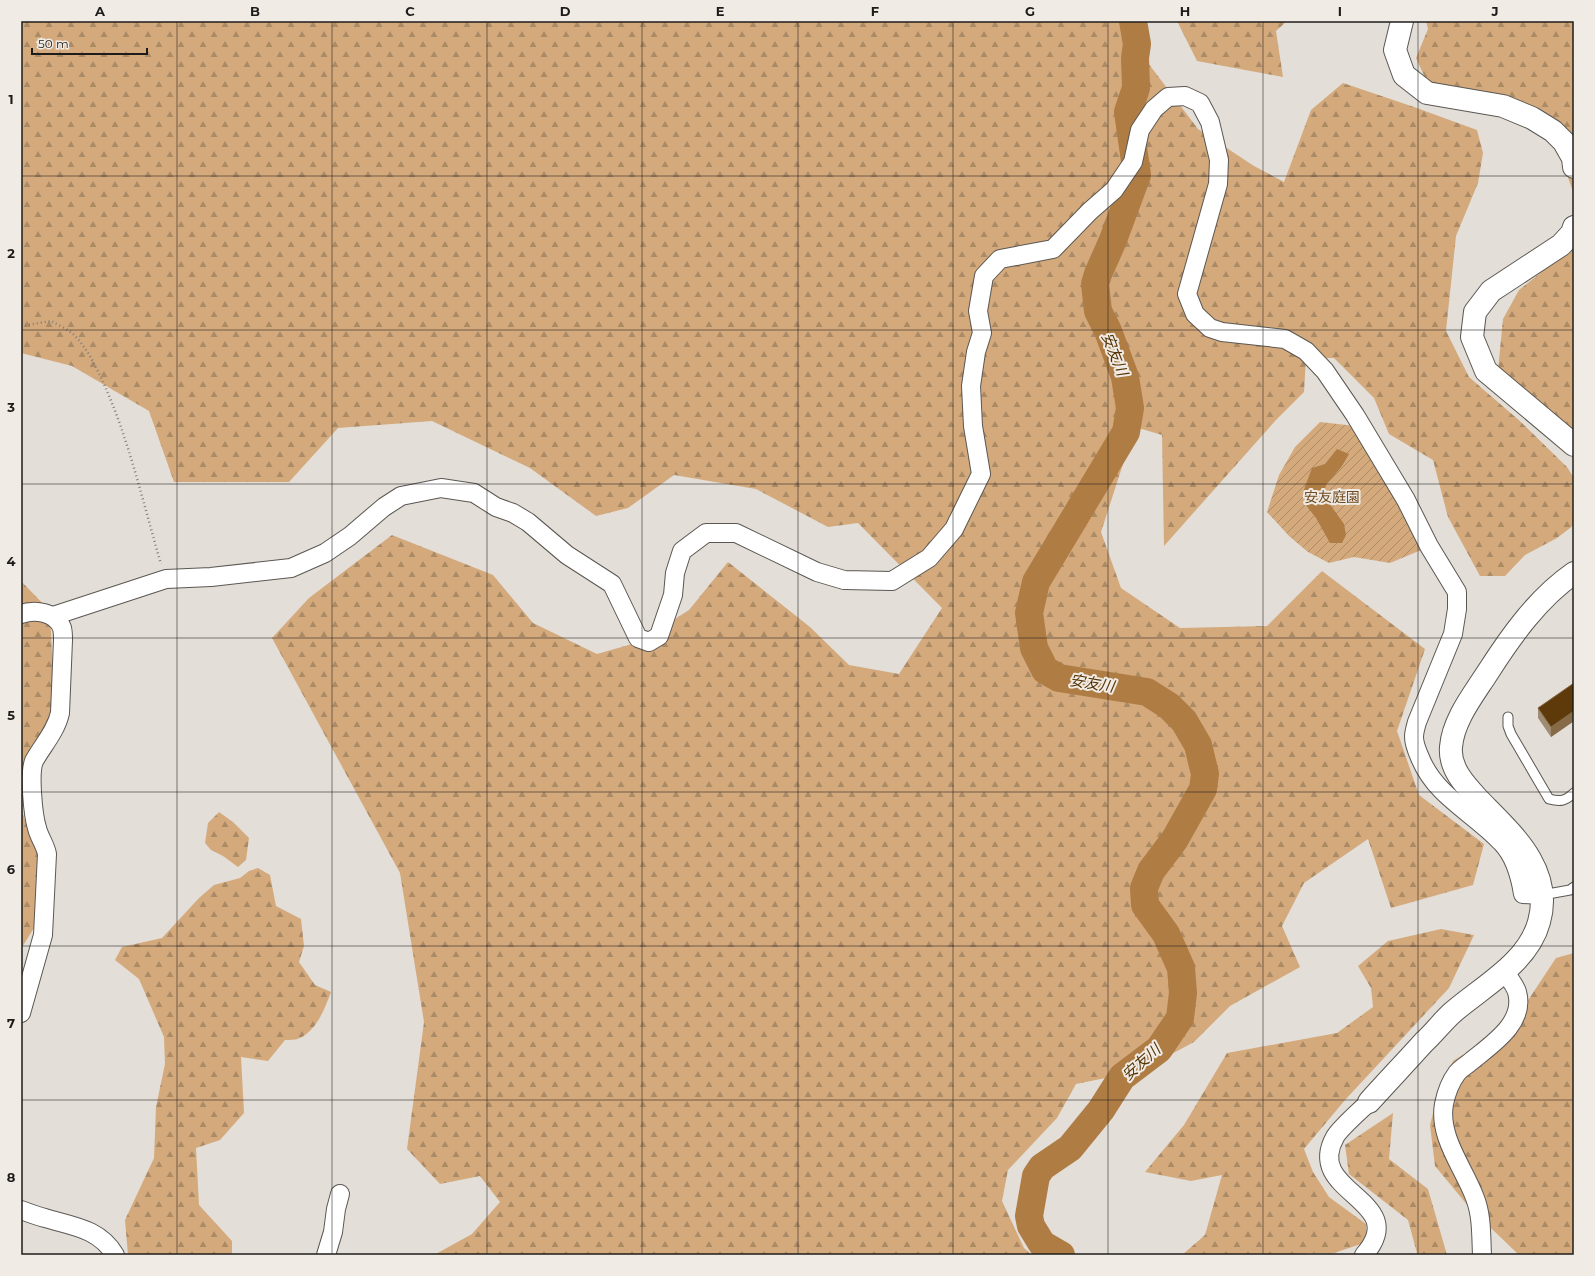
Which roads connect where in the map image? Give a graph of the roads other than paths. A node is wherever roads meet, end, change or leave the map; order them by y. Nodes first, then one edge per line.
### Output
1 (1402, 21) edge
2 (1574, 167) edge
3 (1574, 227) edge
4 (1574, 445) edge
5 (1574, 574) edge
6 (21, 614) edge
7 (53, 616) junction
8 (1508, 717) dead end
9 (1574, 792) edge
10 (1574, 887) edge
11 (1542, 895) junction
12 (1504, 971) junction
13 (21, 1013) edge
14 (1369, 1102) joint
15 (340, 1194) dead end
16 (21, 1210) edge
17 (114, 1255) edge
18 (326, 1255) edge
19 (1364, 1255) edge
20 (1482, 1255) edge

1 - 2 street
3 - 4 street
5 - 11 street
6 - 7 street
7 - 11 street
7 - 13 street
8 - 9 lane
10 - 11 lane
11 - 12 street
12 - 14 street
12 - 20 street
14 - 19 street
15 - 18 street
16 - 17 street

